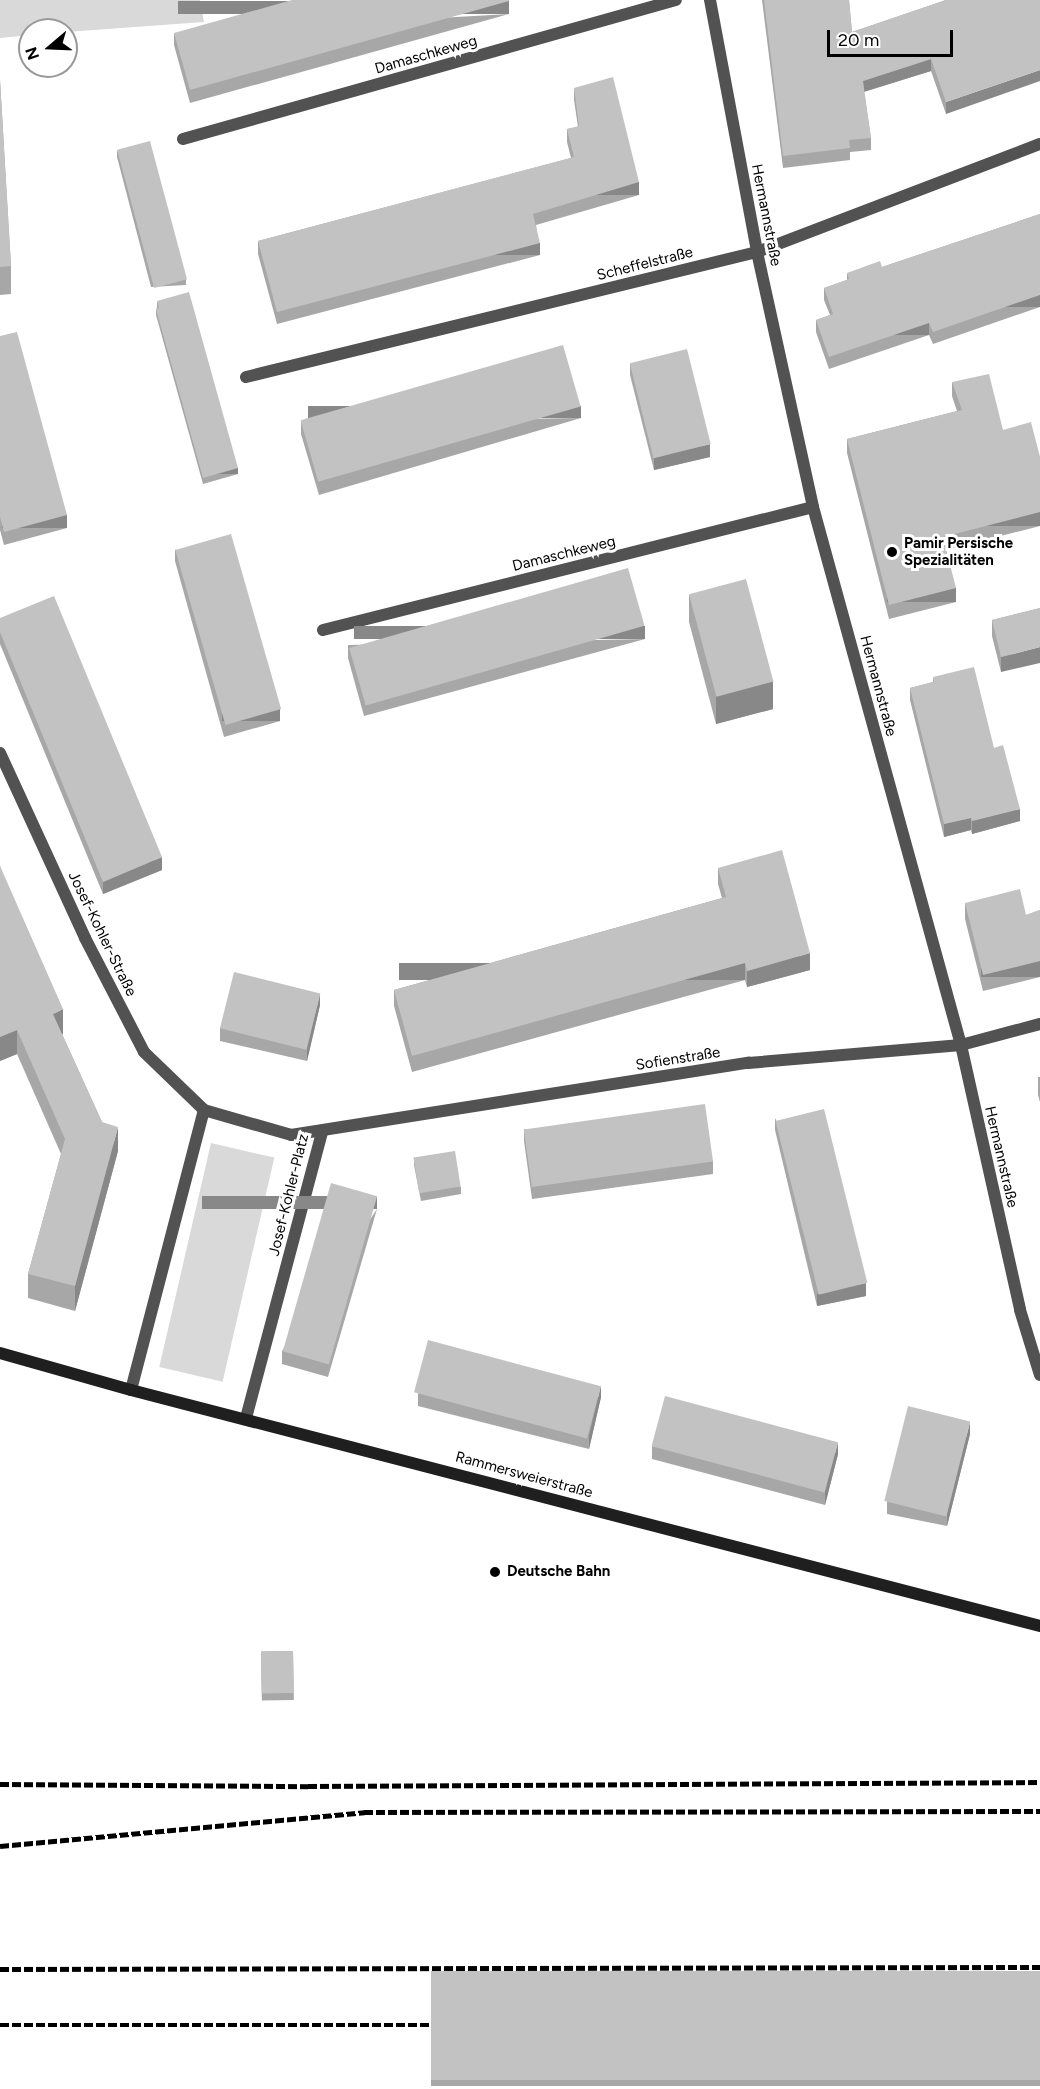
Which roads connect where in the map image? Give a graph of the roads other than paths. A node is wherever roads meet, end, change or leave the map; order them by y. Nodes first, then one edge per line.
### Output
1 (676, 0) edge
2 (710, 0) edge
3 (183, 139) dead end
4 (1040, 144) edge
5 (757, 252) junction
6 (246, 377) dead end
7 (813, 507) junction
8 (323, 630) dead end
9 (0, 753) edge
10 (1040, 1024) edge
11 (961, 1045) junction
12 (204, 1110) junction
13 (322, 1132) junction
14 (0, 1353) edge
15 (1040, 1375) edge
16 (131, 1390) junction
17 (246, 1418) junction
18 (1040, 1626) edge

1 - 3 street, Damaschkeweg
2 - 5 street, Hermannstraße
4 - 5 street, Scheffelstraße
5 - 6 street, Scheffelstraße
5 - 7 street, Hermannstraße
7 - 8 street, Damaschkeweg
7 - 11 street, Hermannstraße
9 - 12 street, Josef-Kohler-Straße
10 - 11 street, Sofienstraße
11 - 13 street, Sofienstraße
11 - 15 street, Hermannstraße
12 - 13 street, Josef-Kohler-Platz
12 - 16 street
13 - 17 street, Josef-Kohler-Platz
14 - 16 street, Rammersweierstraße
16 - 17 street, Rammersweierstraße
17 - 18 street, Rammersweierstraße

